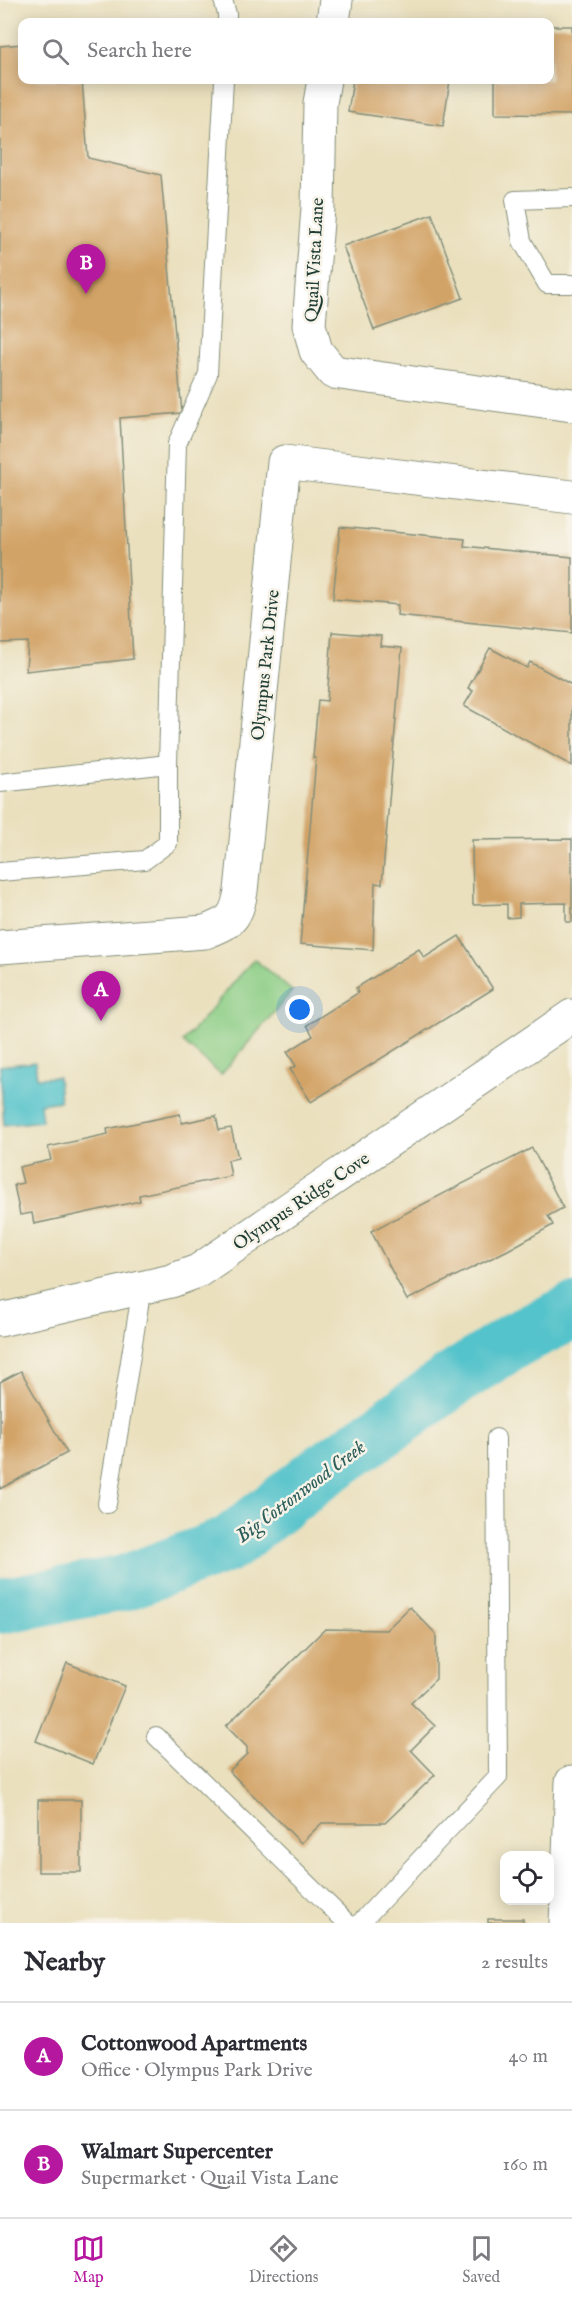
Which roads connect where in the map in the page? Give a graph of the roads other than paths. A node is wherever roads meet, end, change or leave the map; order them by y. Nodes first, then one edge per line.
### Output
1 (223, 0) edge
2 (336, 0) edge
3 (227, 18) edge
4 (334, 18) edge
5 (224, 84) edge
6 (323, 84) edge
7 (572, 198) edge
8 (572, 284) edge
9 (572, 405) edge
10 (572, 497) edge
11 (168, 764) junction
12 (0, 783) edge
13 (0, 872) edge
14 (0, 947) edge
15 (572, 1016) edge
16 (142, 1287) junction
17 (0, 1320) edge
18 (496, 1438) dead end
19 (107, 1504) dead end
20 (156, 1736) dead end
21 (572, 1782) edge
22 (570, 1844) edge
23 (347, 1923) edge
24 (360, 1923) edge
25 (566, 1923) edge

1 - 3 lane
2 - 4 street
5 - 11 lane
6 - 9 street, Quail Vista Lane
7 - 8 lane
10 - 14 street, Olympus Park Drive
11 - 12 lane
11 - 13 lane
15 - 16 street, Olympus Ridge Cove
16 - 17 street, Olympus Ridge Cove
16 - 19 lane
18 - 24 lane
20 - 23 lane
21 - 22 street
22 - 25 street

